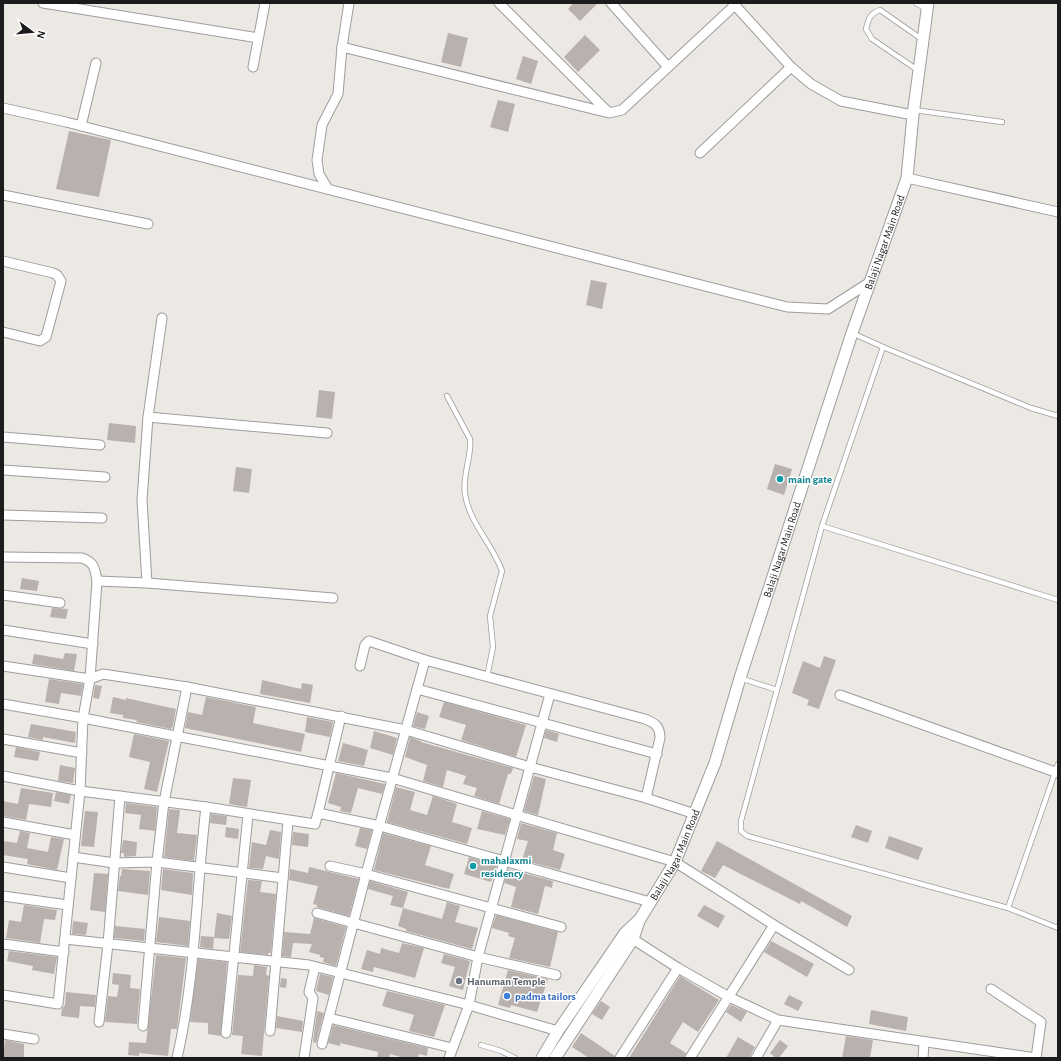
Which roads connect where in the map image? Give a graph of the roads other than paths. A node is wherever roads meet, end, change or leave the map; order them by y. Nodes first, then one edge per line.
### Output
1 (43, 3) edge
2 (265, 3) edge
3 (349, 3) edge
4 (499, 3) edge
5 (611, 3) edge
6 (916, 3) edge
7 (738, 5) edge
8 (927, 6) edge
9 (258, 38) junction
10 (923, 40) junction
11 (342, 47) junction
12 (96, 63) dead end
13 (253, 67) dead end
14 (668, 67) junction
15 (791, 67) junction
16 (919, 71) junction
17 (3, 108) edge
18 (913, 112) junction
19 (609, 113) junction
20 (1002, 122) dead end
21 (81, 126) junction
22 (700, 153) dead end
23 (907, 178) junction
24 (328, 189) junction
25 (3, 195) edge
26 (1058, 212) edge
27 (148, 224) dead end
28 (3, 261) edge
29 (870, 282) junction
30 (162, 318) dead end
31 (3, 332) edge
32 (852, 333) junction
33 (884, 347) junction
34 (447, 396) dead end
35 (1058, 416) edge
36 (148, 417) junction
37 (327, 433) dead end
38 (3, 437) edge
39 (100, 445) dead end
40 (3, 470) edge
41 (105, 477) dead end
42 (3, 515) edge
43 (102, 518) dead end
44 (822, 526) junction
45 (3, 556) edge
46 (97, 581) junction
47 (146, 583) junction
48 (3, 596) edge
49 (333, 598) dead end
50 (1058, 600) edge
51 (60, 603) dead end
52 (3, 630) edge
53 (93, 644) junction
54 (425, 660) junction
55 (3, 666) edge
56 (360, 666) dead end
57 (488, 677) junction
58 (740, 678) junction
59 (90, 679) junction
60 (187, 687) junction
61 (417, 690) junction
62 (777, 690) junction
63 (550, 694) junction
64 (840, 695) dead end
65 (3, 704) edge
66 (342, 716) junction
67 (83, 718) junction
68 (542, 724) junction
69 (406, 730) junction
70 (179, 736) junction
71 (3, 739) edge
72 (82, 753) junction
73 (657, 754) junction
74 (329, 766) junction
75 (530, 767) junction
76 (1057, 770) edge
77 (3, 776) edge
78 (392, 778) junction
79 (80, 791) junction
80 (120, 796) junction
81 (646, 798) junction
82 (164, 802) junction
83 (206, 807) junction
84 (318, 813) junction
85 (248, 814) junction
86 (695, 814) junction
87 (517, 816) junction
88 (288, 821) junction
89 (3, 822) edge
90 (380, 826) junction
91 (75, 835) junction
92 (73, 857) junction
93 (157, 862) junction
94 (504, 862) junction
95 (675, 862) junction
96 (114, 863) junction
97 (199, 866) junction
98 (330, 866) dead end
99 (3, 867) edge
100 (242, 871) junction
101 (366, 874) junction
102 (71, 878) junction
103 (283, 878) junction
104 (3, 896) edge
105 (650, 902) junction
106 (68, 905) junction
107 (1008, 908) junction
108 (491, 909) junction
109 (317, 913) dead end
110 (354, 922) junction
111 (774, 926) junction
112 (561, 927) dead end
113 (1058, 928) edge
114 (629, 936) junction
115 (65, 939) junction
116 (3, 944) edge
117 (108, 944) junction
118 (150, 949) junction
119 (64, 952) junction
120 (192, 954) junction
121 (478, 957) junction
122 (234, 958) junction
123 (276, 961) junction
124 (314, 967) junction
125 (678, 968) junction
126 (849, 970) dead end
127 (341, 973) junction
128 (556, 975) dead end
129 (991, 989) dead end
130 (3, 996) edge
131 (729, 997) junction
132 (469, 1004) junction
133 (329, 1018) junction
134 (778, 1020) junction
135 (99, 1022) dead end
136 (143, 1026) dead end
137 (270, 1031) dead end
138 (558, 1031) junction
139 (3, 1034) edge
140 (226, 1034) dead end
141 (34, 1039) dead end
142 (924, 1043) junction
143 (322, 1044) dead end
144 (481, 1045) dead end
145 (452, 1048) junction
146 (179, 1058) edge
147 (304, 1058) edge
148 (449, 1058) edge
149 (514, 1058) edge
150 (542, 1058) edge
151 (555, 1058) edge
152 (620, 1058) edge
153 (690, 1058) edge
154 (756, 1058) edge
155 (923, 1058) edge
156 (1036, 1058) edge

1 - 9 street
2 - 9 street
3 - 11 street
4 - 19 street
5 - 14 street
6 - 8 lane
7 - 14 street
7 - 15 street
8 - 10 street, Balaji Nagar Main Road
9 - 13 street
10 - 16 street, Balaji Nagar Main Road
10 - 16 lane
11 - 19 street
11 - 24 street
12 - 21 street
14 - 19 street
15 - 18 street
15 - 22 street
16 - 18 street, Balaji Nagar Main Road
17 - 21 street
18 - 20 lane
18 - 23 street, Balaji Nagar Main Road
21 - 24 street
23 - 26 street
23 - 29 street, Balaji Nagar Main Road
24 - 29 street
25 - 27 street
28 - 31 street
29 - 32 street, Balaji Nagar Main Road
30 - 36 street
32 - 33 lane
32 - 58 street, Balaji Nagar Main Road
33 - 35 lane
33 - 44 lane
34 - 57 lane
36 - 37 street
36 - 47 street
38 - 39 street
40 - 41 street
42 - 43 street
44 - 50 lane
44 - 62 lane
45 - 46 street
46 - 47 street
46 - 53 street
47 - 49 street
48 - 51 street
52 - 53 street
53 - 59 street
54 - 56 street
54 - 57 street
54 - 61 street
55 - 59 street
57 - 63 street
58 - 62 lane
58 - 86 street, Balaji Nagar Main Road
59 - 60 street
59 - 67 street
60 - 66 street
60 - 70 street
61 - 68 street
61 - 69 street
62 - 107 lane
63 - 68 street
63 - 73 street
64 - 76 street
65 - 67 street
66 - 69 street
66 - 74 street
67 - 70 street
67 - 72 street
68 - 73 street
68 - 75 street
69 - 75 street
69 - 78 street
70 - 74 street
70 - 82 street
71 - 72 street
72 - 79 street
73 - 81 street
74 - 78 street
74 - 84 street
75 - 81 street
75 - 87 street
76 - 107 lane
77 - 79 street
78 - 87 street
78 - 90 street
79 - 80 street
79 - 91 street
80 - 82 street
80 - 96 street
81 - 86 street
82 - 83 street
82 - 93 street
83 - 85 street
83 - 97 street
84 - 88 street
84 - 90 street
85 - 88 street
85 - 100 street
86 - 95 street, Balaji Nagar Main Road
87 - 94 street
87 - 95 street
88 - 103 street
89 - 91 street
90 - 94 street
90 - 101 street
91 - 92 street
92 - 96 street
92 - 102 street
93 - 96 street
93 - 97 street
93 - 118 street
94 - 105 street
94 - 108 street
95 - 105 street, Balaji Nagar Main Road
95 - 111 street
96 - 117 street
97 - 100 street
97 - 120 street
98 - 101 street
99 - 102 street
100 - 103 street
100 - 122 street
101 - 108 street
101 - 110 street
102 - 106 street
103 - 123 street
104 - 106 street
105 - 114 street, Balaji Nagar Main Road
106 - 115 street
107 - 113 lane
108 - 112 street
108 - 121 street
109 - 110 street
110 - 121 street
110 - 127 street
111 - 126 street
111 - 131 street
114 - 125 street
114 - 138 street
114 - 151 street
115 - 117 street
115 - 119 street
116 - 119 street
117 - 118 street
117 - 135 street
118 - 120 street
118 - 136 street
119 - 130 street
120 - 122 street
120 - 146 street
121 - 128 street
121 - 132 street
122 - 123 street
122 - 140 street
123 - 124 street
123 - 137 street
124 - 127 street
124 - 147 street
125 - 131 street
125 - 152 street
127 - 132 street
127 - 133 street
129 - 156 street
131 - 134 street
131 - 153 street
132 - 138 street
132 - 145 street
133 - 143 street
133 - 145 street
134 - 142 street
134 - 154 street
138 - 150 street
139 - 141 street
142 - 155 street
142 - 156 street
144 - 149 lane
145 - 148 street

